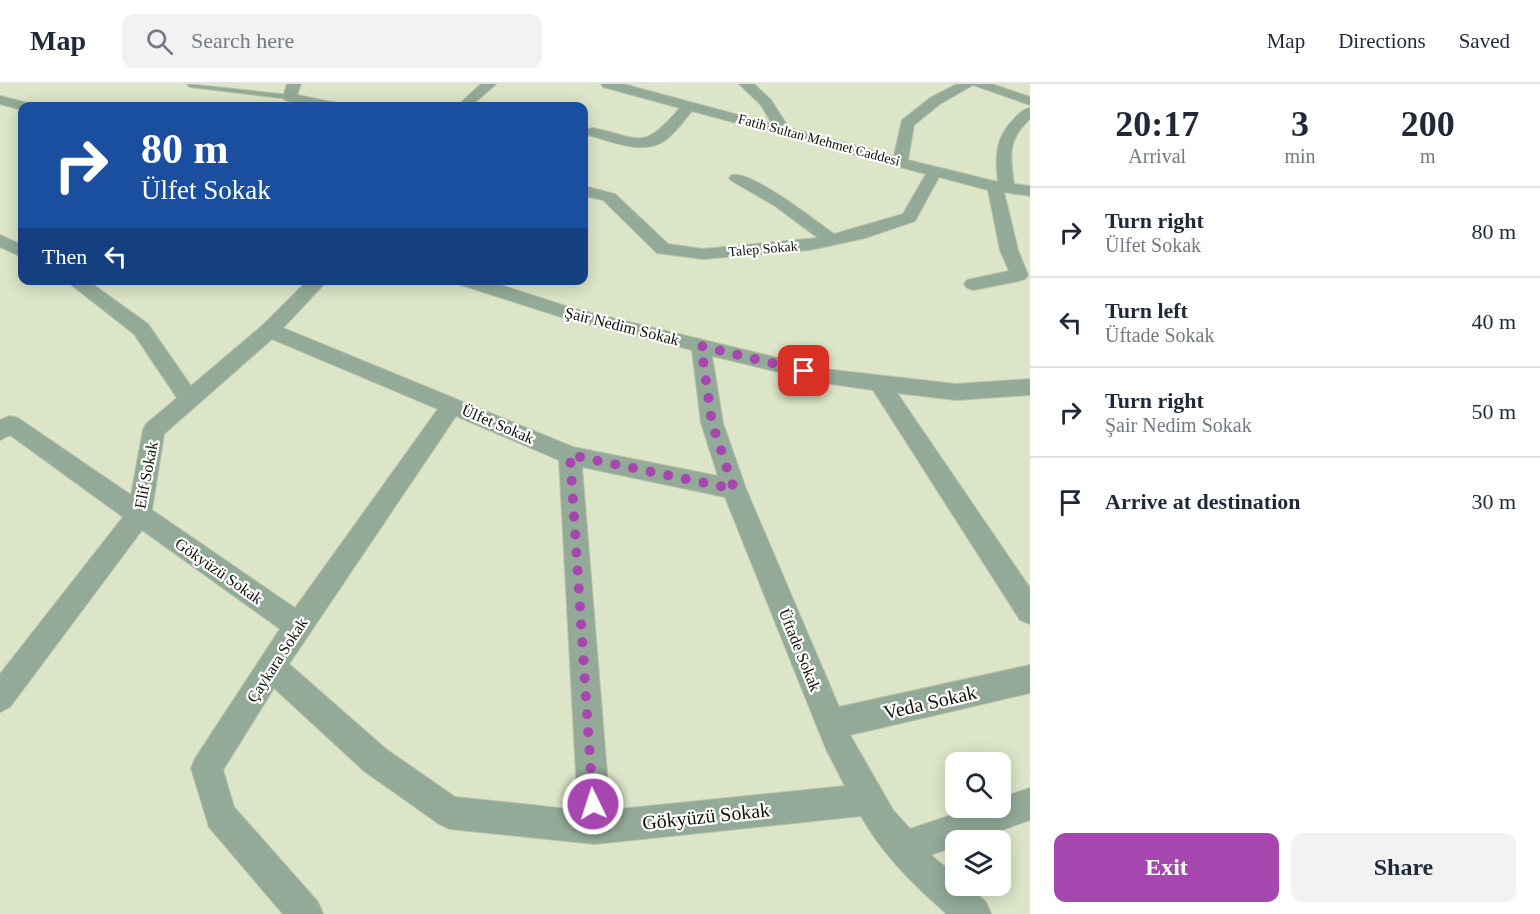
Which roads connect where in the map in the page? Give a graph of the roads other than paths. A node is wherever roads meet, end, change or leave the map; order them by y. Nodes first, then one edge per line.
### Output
1 (489, 84) edge
2 (608, 84) edge
3 (746, 84) edge
4 (967, 84) edge
5 (979, 84) edge
6 (190, 85) edge
7 (628, 86) edge
8 (292, 91) edge
9 (0, 100) edge
10 (306, 102) edge
11 (472, 102) edge
12 (1030, 102) edge
13 (18, 105) edge
14 (690, 105) junction
15 (1030, 112) edge
16 (783, 130) junction
17 (593, 132) dead end
18 (900, 162) junction
19 (934, 171) junction
20 (737, 178) dead end
21 (1001, 187) junction
22 (1030, 191) edge
23 (588, 192) edge
24 (0, 240) edge
25 (831, 240) junction
26 (18, 250) edge
27 (973, 284) dead end
28 (81, 285) edge
29 (314, 285) edge
30 (484, 285) edge
31 (270, 330) junction
32 (701, 346) junction
33 (880, 383) junction
34 (1030, 387) edge
35 (189, 400) junction
36 (452, 405) junction
37 (0, 431) edge
38 (570, 455) junction
39 (734, 489) junction
40 (139, 515) junction
41 (1030, 611) edge
42 (299, 626) junction
43 (271, 666) junction
44 (1030, 679) edge
45 (0, 697) edge
46 (831, 724) junction
47 (870, 799) junction
48 (1030, 804) edge
49 (595, 828) junction
50 (904, 848) junction
51 (306, 914) edge
52 (974, 914) edge

1 - 11 street
2 - 7 street, Fatih Sultan Mehmet Caddesi
3 - 16 street
4 - 18 street
5 - 12 street
6 - 8 lane
7 - 14 street, Fatih Sultan Mehmet Caddesi
8 - 10 street
9 - 13 street
14 - 16 street, Fatih Sultan Mehmet Caddesi
14 - 17 street
15 - 21 street
16 - 18 street, Fatih Sultan Mehmet Caddesi
18 - 19 street, Fatih Sultan Mehmet Caddesi
19 - 21 street, Fatih Sultan Mehmet Caddesi
19 - 25 street, Talep Sokak
20 - 25 street
21 - 22 street, Fatih Sultan Mehmet Caddesi
21 - 27 street
23 - 25 street, Talep Sokak
24 - 26 street
28 - 35 street
29 - 31 street, Elif Sokak
30 - 32 street, Şair Nedim Sokak
31 - 35 street, Elif Sokak
31 - 36 street, Ülfet Sokak
32 - 33 street, Şair Nedim Sokak
32 - 39 street, Üftade Sokak
33 - 34 street, Şair Nedim Sokak
33 - 41 street
35 - 40 street, Elif Sokak
36 - 38 street, Ülfet Sokak
36 - 42 street, Çaykara Sokak
37 - 40 street, Gökyüzü Sokak
38 - 39 street, Ülfet Sokak
38 - 49 street
39 - 46 street, Üftade Sokak
40 - 42 street, Gökyüzü Sokak
40 - 45 street, Elif Sokak
42 - 43 street, Çaykara Sokak
43 - 49 street, Gökyüzü Sokak
43 - 51 street, Çaykara Sokak
44 - 46 street, Veda Sokak
46 - 47 street, Üftade Sokak
47 - 49 street, Gökyüzü Sokak
47 - 50 street, Üftade Sokak
48 - 50 street
50 - 52 street, Üftade Sokak

